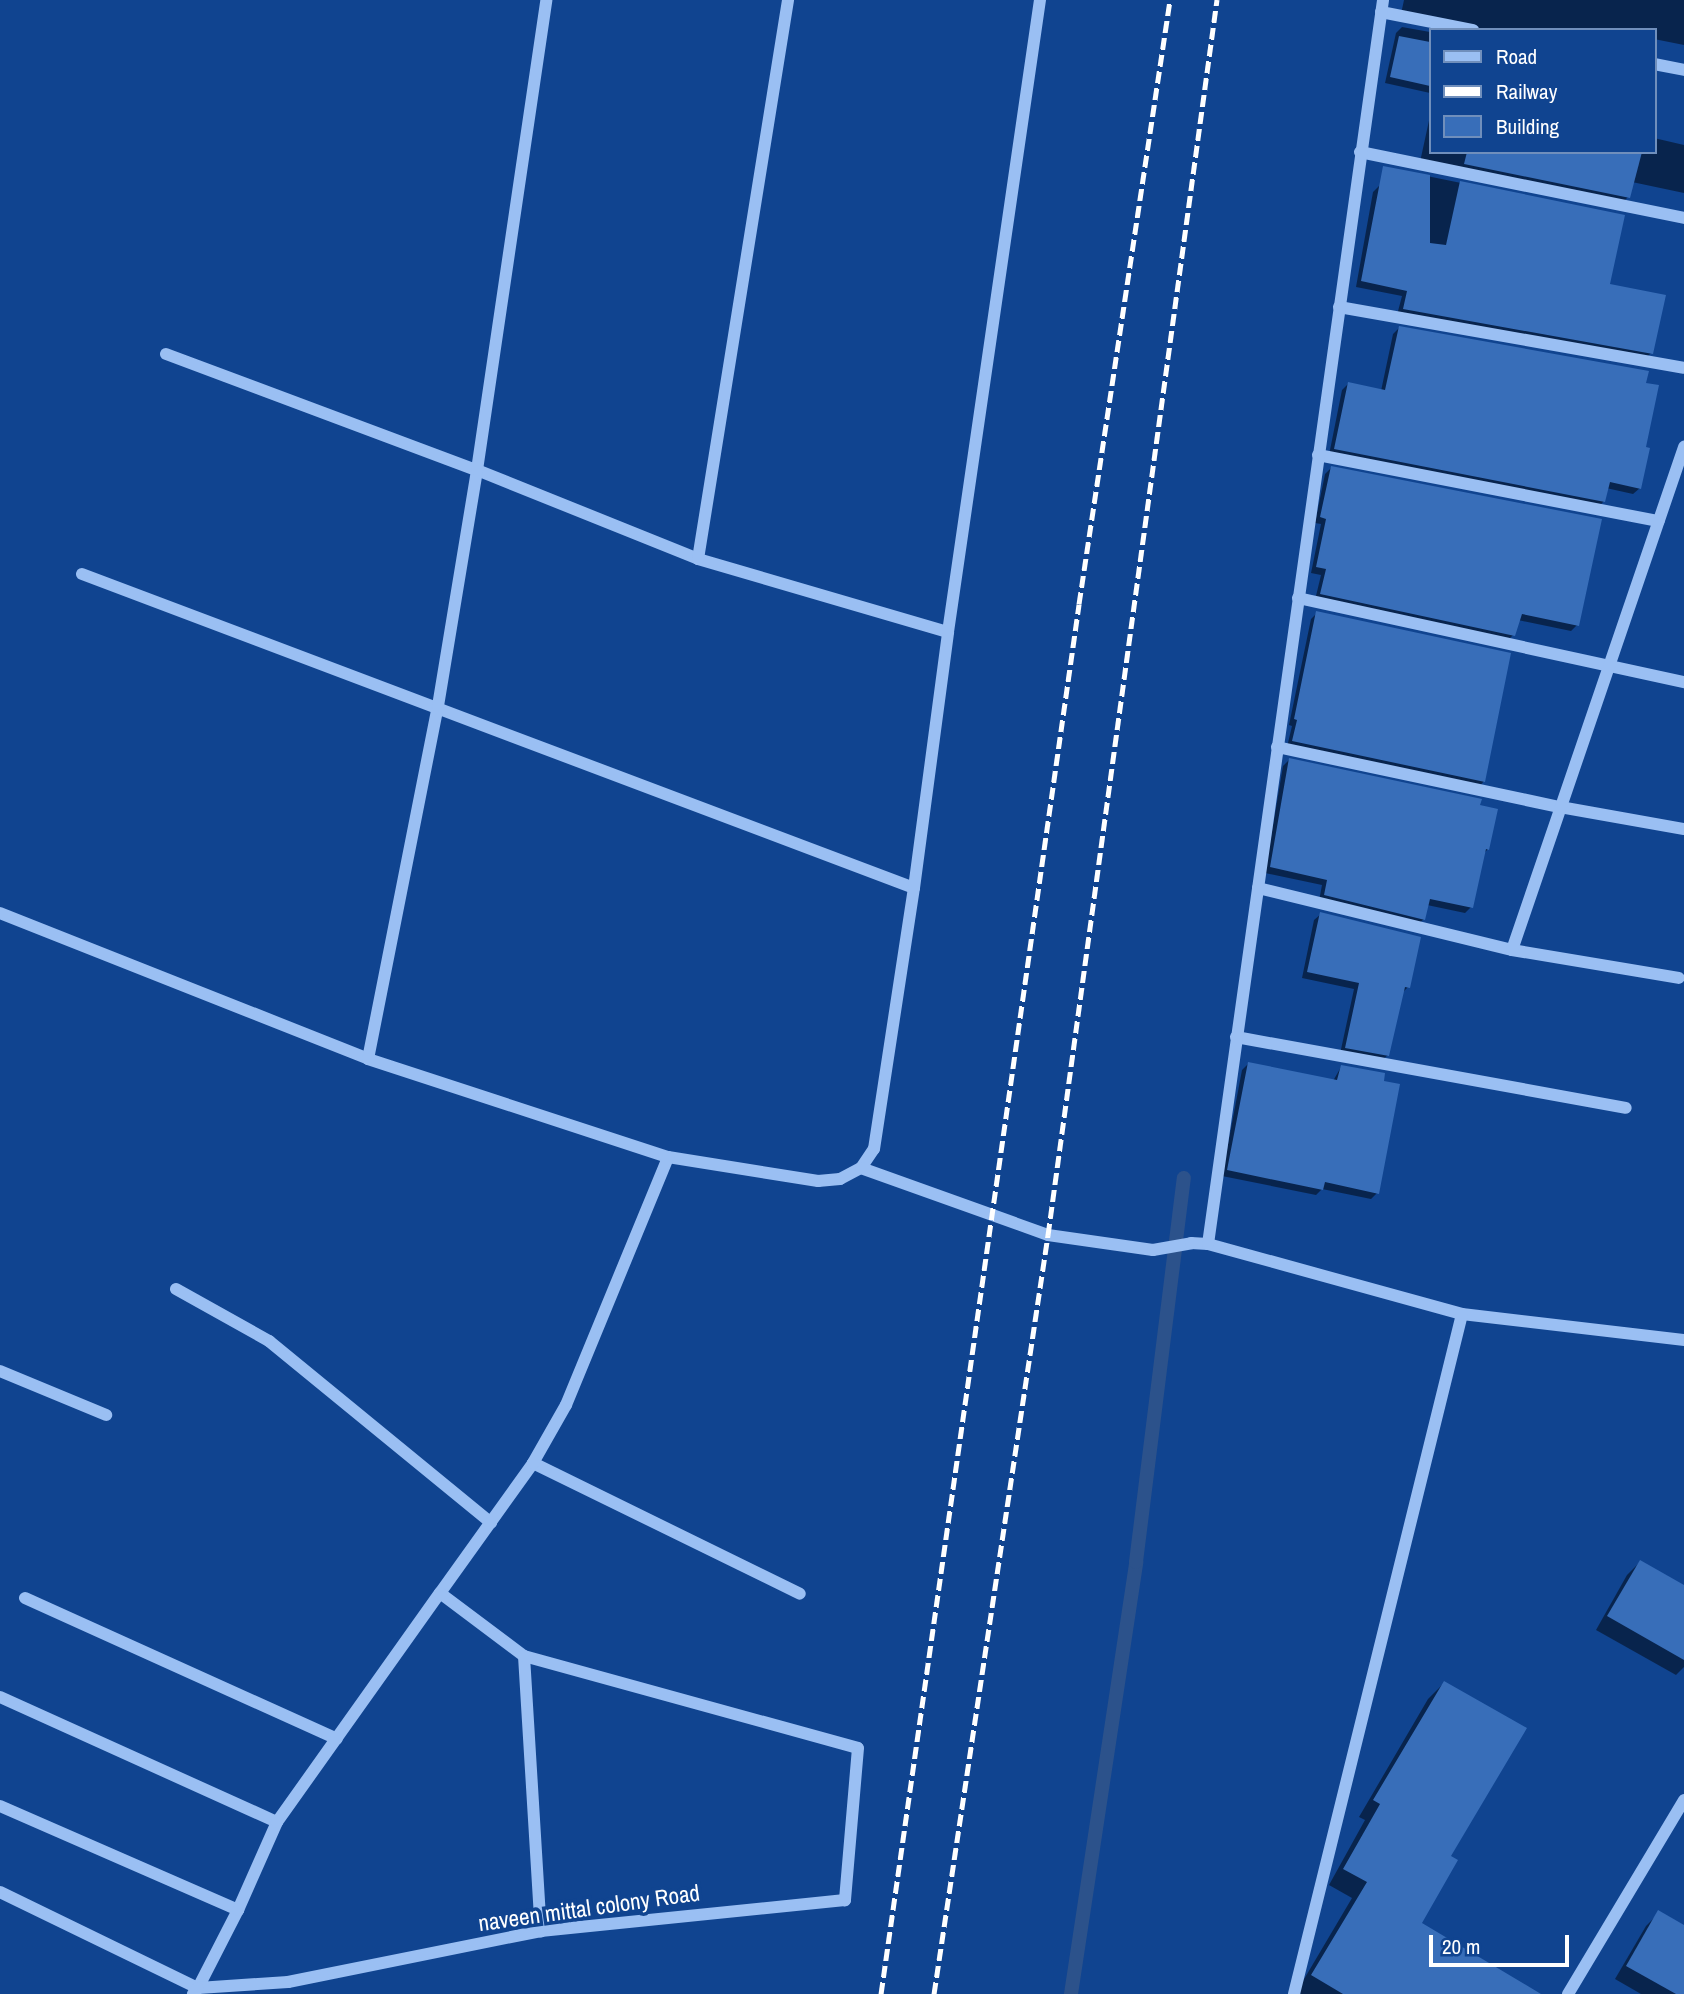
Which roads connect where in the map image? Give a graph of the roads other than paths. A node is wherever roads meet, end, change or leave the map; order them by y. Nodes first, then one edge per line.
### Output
1 (545, 0) edge
2 (788, 0) edge
3 (1040, 0) edge
4 (1382, 6) edge
5 (1465, 28) edge
6 (1656, 64) edge
7 (1684, 70) edge
8 (1360, 152) junction
9 (1684, 218) edge
10 (1339, 307) junction
11 (166, 355) dead end
12 (1684, 368) edge
13 (1684, 447) edge
14 (1318, 455) junction
15 (477, 470) junction
16 (1659, 521) junction
17 (698, 559) junction
18 (82, 574) dead end
19 (1298, 598) junction
20 (948, 632) junction
21 (1610, 665) junction
22 (1684, 682) edge
23 (438, 706) junction
24 (1277, 747) junction
25 (1560, 807) junction
26 (1684, 829) edge
27 (915, 888) junction
28 (1258, 888) junction
29 (0, 913) edge
30 (1512, 950) junction
31 (1679, 978) dead end
32 (1236, 1037) junction
33 (368, 1059) junction
34 (1626, 1108) dead end
35 (668, 1157) junction
36 (861, 1168) junction
37 (1208, 1244) junction
38 (176, 1289) dead end
39 (1462, 1314) junction
40 (1684, 1340) edge
41 (0, 1371) edge
42 (106, 1415) dead end
43 (533, 1463) junction
44 (491, 1522) junction
45 (440, 1593) junction
46 (800, 1594) dead end
47 (25, 1598) dead end
48 (524, 1656) junction
49 (0, 1697) edge
50 (337, 1739) junction
51 (1684, 1800) edge
52 (0, 1806) edge
53 (277, 1822) junction
54 (0, 1892) edge
55 (238, 1910) junction
56 (541, 1931) junction
57 (195, 1991) edge
58 (1294, 1994) edge
59 (1569, 1994) edge

1 - 15 street
2 - 17 street
3 - 20 street
4 - 5 street
4 - 8 street
6 - 7 street
8 - 9 street
8 - 10 street
10 - 12 street
10 - 14 street
11 - 15 street
13 - 16 street
14 - 16 street
14 - 19 street
15 - 17 street
15 - 23 street
16 - 21 street
17 - 20 street
18 - 23 street
19 - 21 street
19 - 24 street
20 - 27 street
21 - 22 street
21 - 25 street
23 - 27 street
23 - 33 street
24 - 25 street
24 - 28 street
25 - 26 street
25 - 30 street
27 - 36 street
28 - 30 street
28 - 32 street
29 - 33 street
30 - 31 street
32 - 34 street
32 - 37 street
33 - 35 street
35 - 36 street
35 - 43 street
36 - 37 street
37 - 39 street
38 - 44 street
39 - 40 street
39 - 58 street
41 - 42 street
43 - 44 street
43 - 46 street
44 - 45 street
45 - 48 street
45 - 50 street
47 - 50 street
48 - 56 street
48 - 56 street, naveen mittal colony Road
49 - 53 street
50 - 53 street
51 - 59 street
52 - 55 street
53 - 55 street
54 - 57 street
55 - 57 street
56 - 57 street, naveen mittal colony Road

